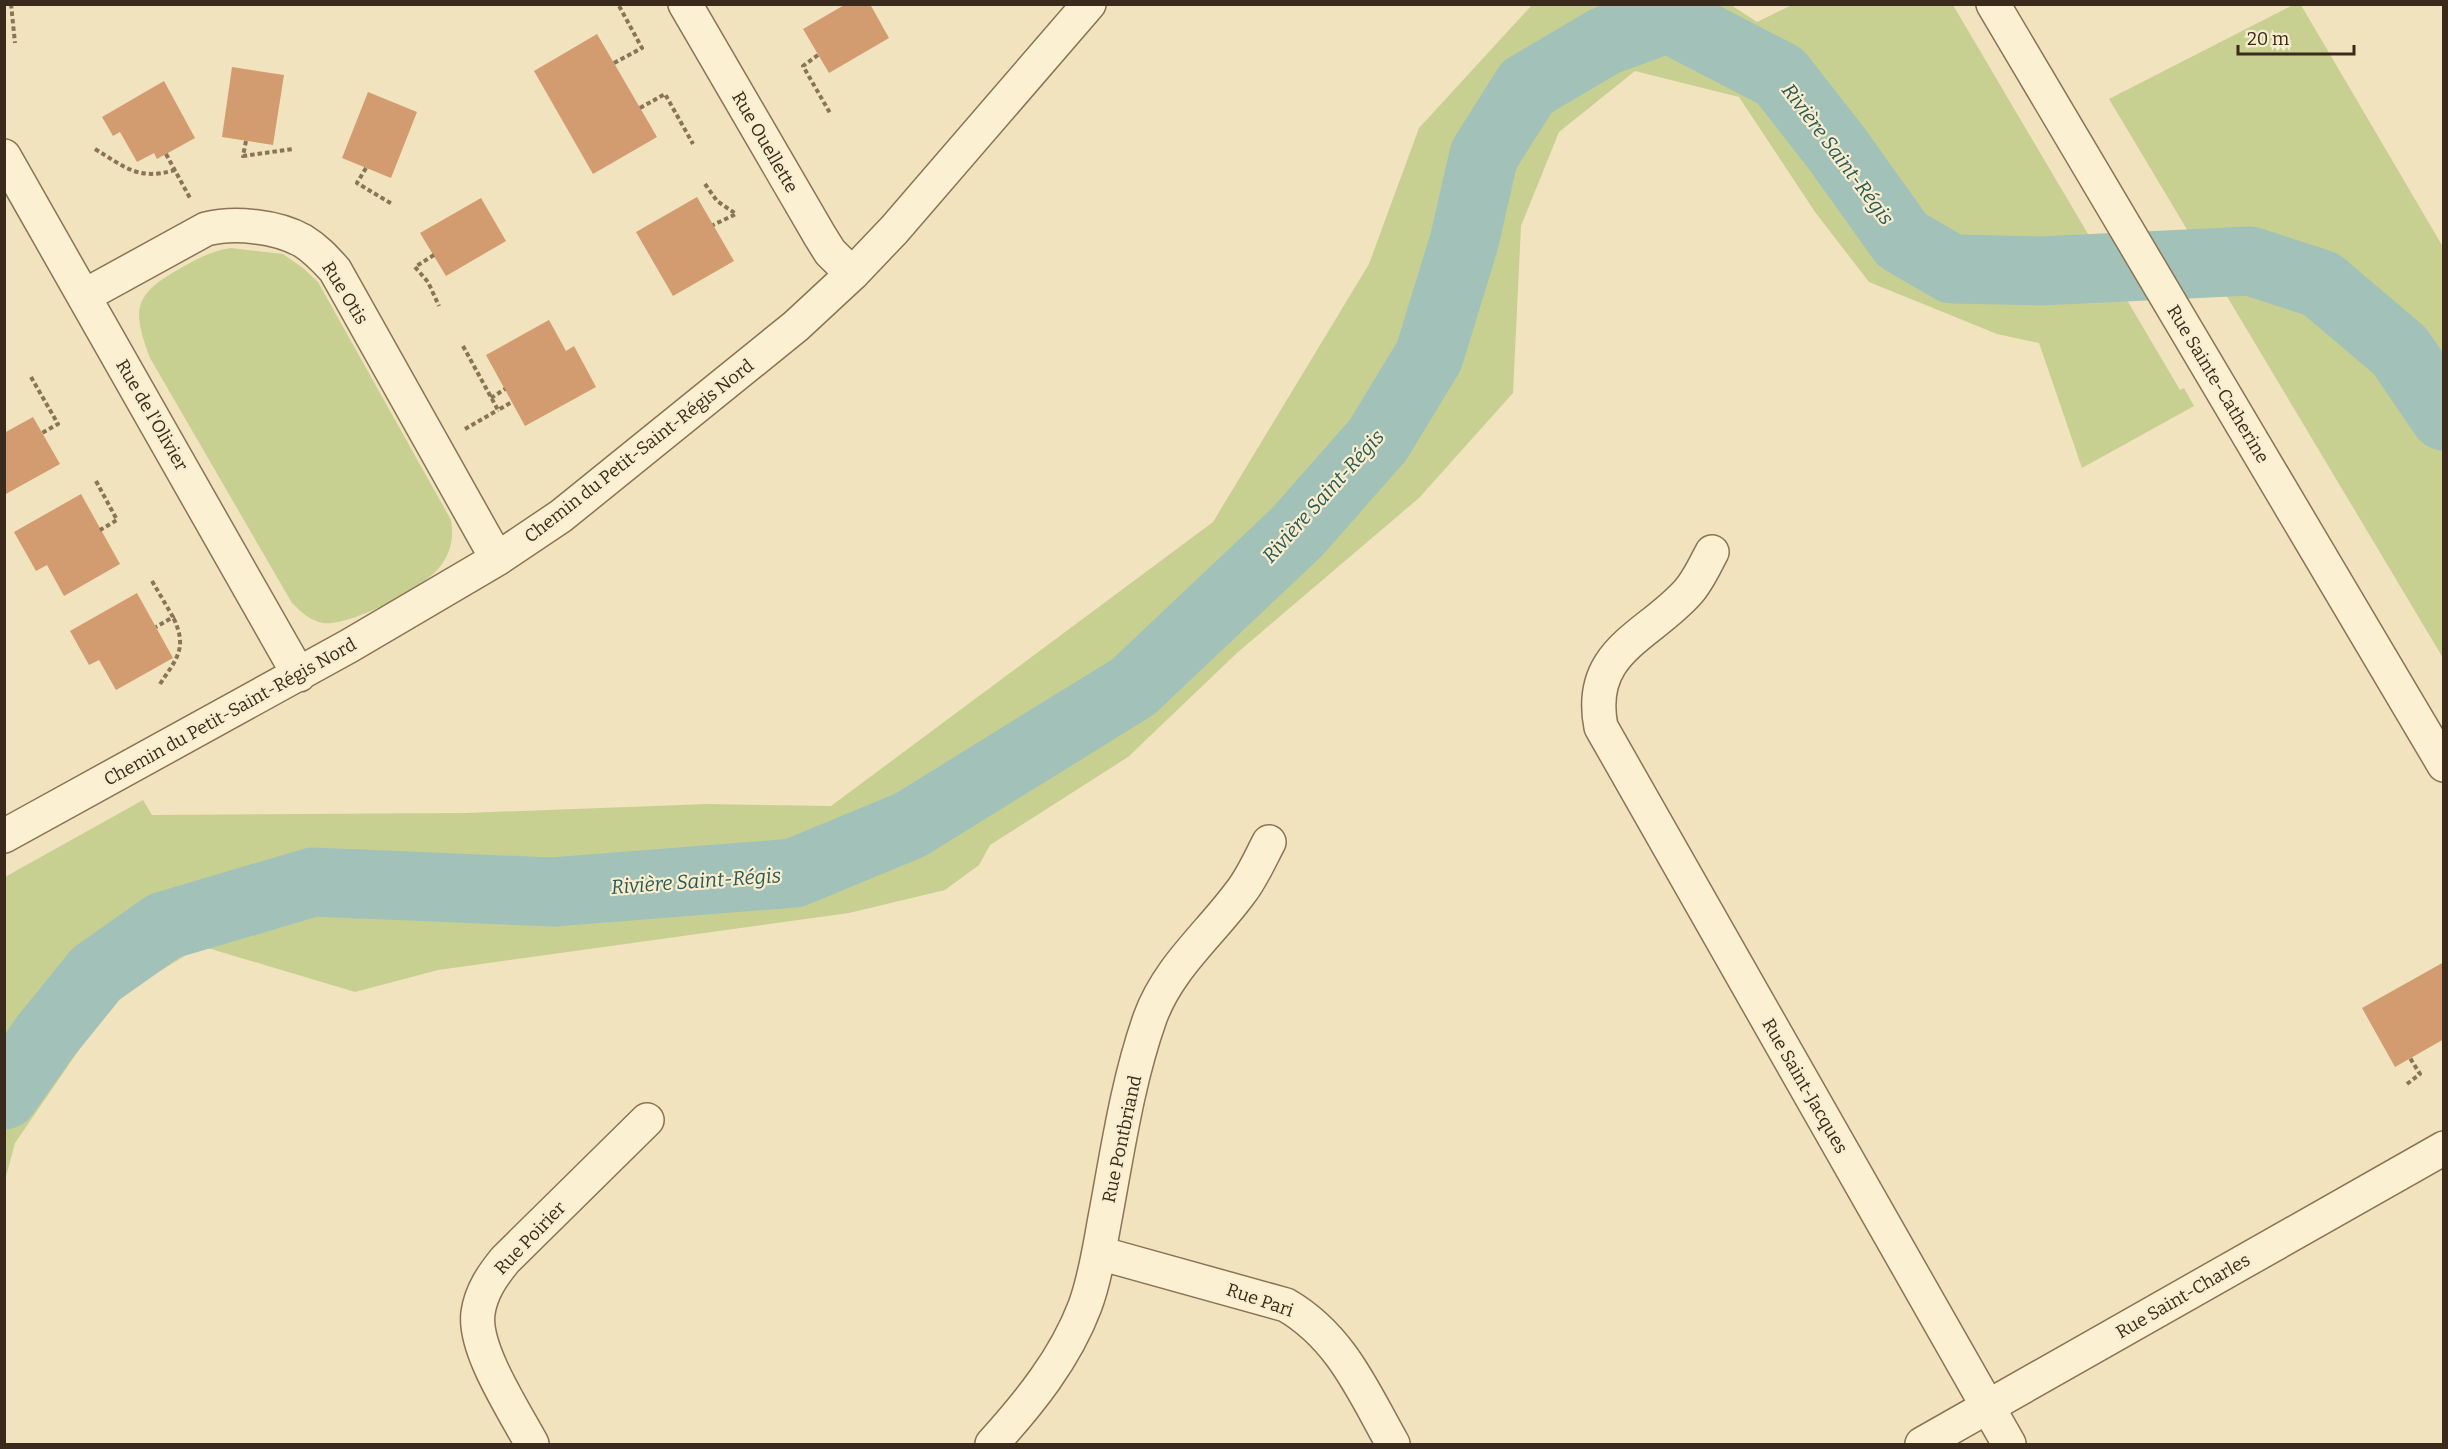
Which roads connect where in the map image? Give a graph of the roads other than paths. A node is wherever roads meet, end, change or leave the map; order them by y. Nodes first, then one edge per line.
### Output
1 (685, 4) edge
2 (1089, 4) edge
3 (1993, 4) edge
4 (4, 156) edge
5 (852, 274) junction
6 (84, 296) junction
7 (1712, 552) dead end
8 (497, 559) junction
9 (299, 675) junction
10 (2444, 765) edge
11 (4, 836) edge
12 (1269, 842) dead end
13 (647, 1120) dead end
14 (2444, 1148) edge
15 (1099, 1253) junction
16 (1988, 1407) junction
17 (532, 1444) edge
18 (992, 1444) edge
19 (1393, 1444) edge
20 (1922, 1444) edge
21 (2009, 1444) edge

1 - 5 street, Rue Ouellette
2 - 5 street, Chemin du Petit-Saint-Régis Nord
3 - 10 street, Rue Sainte-Catherine
4 - 6 street, Rue de l'Olivier
5 - 8 street, Chemin du Petit-Saint-Régis Nord
6 - 8 street, Rue Otis
6 - 9 street, Rue de l'Olivier
7 - 16 street, Rue Saint-Jacques
8 - 9 street, Chemin du Petit-Saint-Régis Nord
9 - 11 street, Chemin du Petit-Saint-Régis Nord
12 - 15 street, Rue Pontbriand
13 - 17 street, Rue Poirier
14 - 16 street, Rue Saint-Charles
15 - 18 street, Rue Pontbriand
15 - 19 street, Rue Pari
16 - 20 street, Rue Saint-Charles
16 - 21 street, Rue Saint-Jacques

